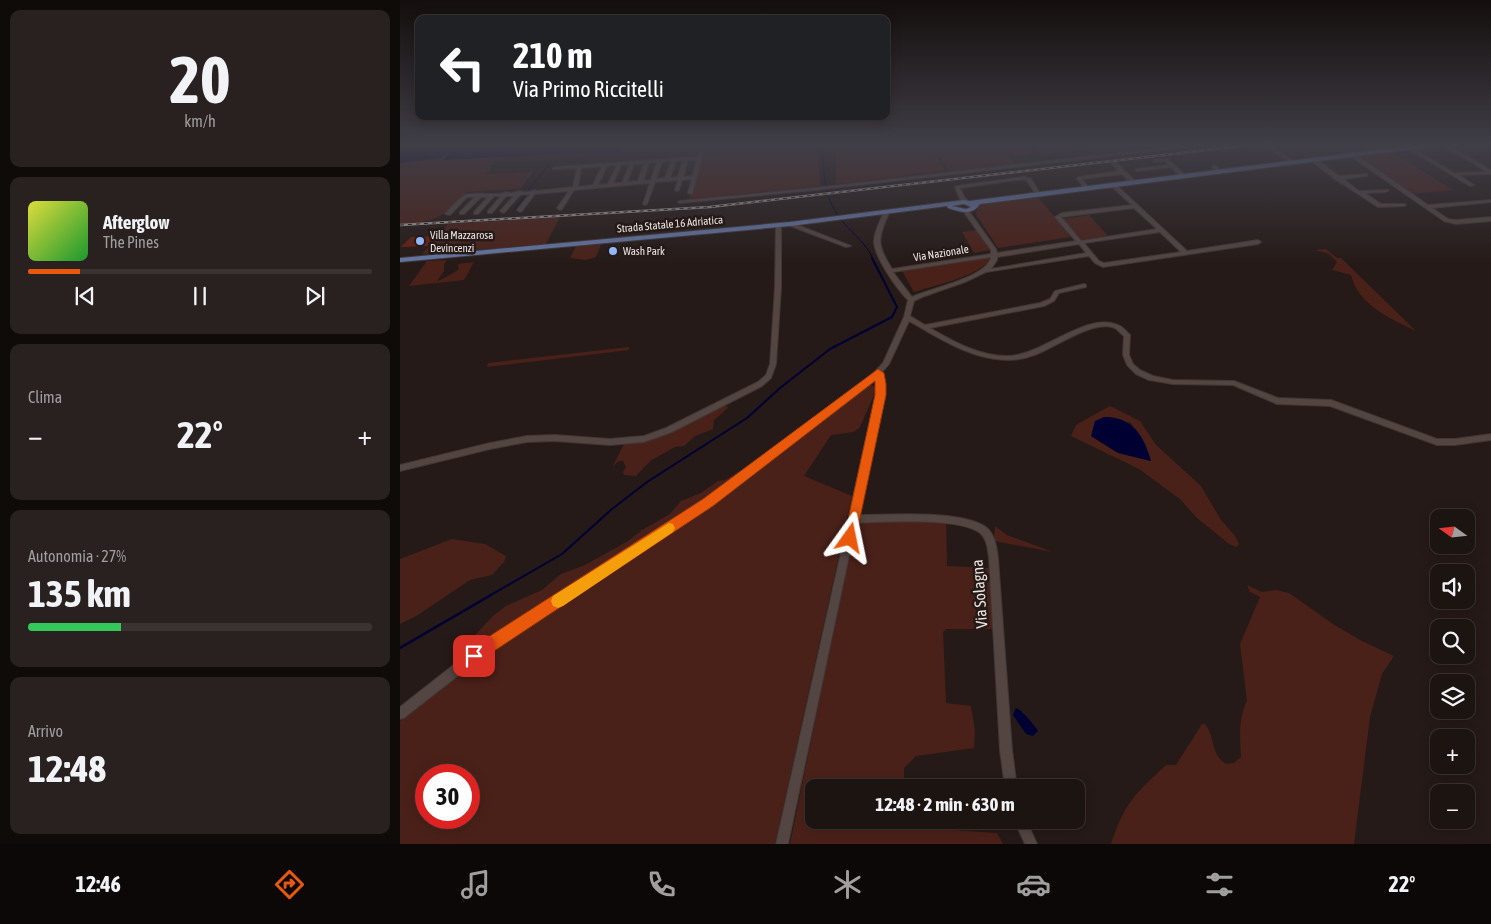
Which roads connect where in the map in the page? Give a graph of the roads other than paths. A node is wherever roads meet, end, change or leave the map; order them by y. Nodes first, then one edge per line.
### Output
1 (600, 185) edge
2 (651, 185) edge
3 (678, 185) edge
4 (692, 185) edge
5 (847, 185) edge
6 (964, 185) edge
7 (1032, 185) edge
8 (1100, 185) edge
9 (1114, 185) edge
10 (1348, 185) edge
11 (1396, 185) edge
12 (595, 186) joint
13 (1086, 187) joint
14 (574, 188) junction
15 (677, 190) dead end
16 (1386, 190) dead end
17 (535, 191) junction
18 (520, 192) junction
19 (493, 193) junction
20 (506, 193) junction
21 (690, 193) dead end
22 (1038, 193) junction
23 (1360, 193) junction
24 (481, 194) junction
25 (1491, 201) edge
26 (680, 202) dead end
27 (645, 204) dead end
28 (1404, 205) dead end
29 (966, 206) junction
30 (1136, 206) junction
31 (1427, 207) junction
32 (560, 208) dead end
33 (520, 210) dead end
34 (503, 211) dead end
35 (490, 212) dead end
36 (462, 213) dead end
37 (476, 213) dead end
38 (886, 213) junction
39 (448, 214) dead end
40 (1491, 219) edge
41 (790, 224) junction
42 (778, 226) junction
43 (1162, 230) junction
44 (1079, 242) junction
45 (1258, 242) dead end
46 (848, 246) dead end
47 (1186, 253) junction
48 (995, 254) junction
49 (1089, 254) junction
50 (400, 260) edge
51 (890, 270) junction
52 (987, 271) junction
53 (1084, 286) dead end
54 (911, 300) junction
55 (907, 317) junction
56 (924, 327) junction
57 (878, 373) junction
58 (1491, 437) edge
59 (400, 468) edge
60 (854, 518) junction
61 (400, 714) edge
62 (1010, 779) edge
63 (1024, 829) edge
64 (782, 844) edge
65 (1031, 844) edge

1 - 12 street
2 - 27 street
3 - 15 street
4 - 21 street
5 - 26 street
6 - 29 street
7 - 22 street
8 - 13 main road
9 - 30 street
10 - 23 street
11 - 31 street
12 - 14 street
13 - 22 main road
14 - 17 street
14 - 32 street
16 - 23 street
17 - 18 street
17 - 33 street
18 - 20 street
18 - 34 street
19 - 20 street
19 - 24 street
19 - 37 street
20 - 35 street
22 - 29 main road
23 - 28 street
24 - 36 street
24 - 39 street
25 - 31 street
29 - 38 main road, Strada Statale 16 Adriatica
29 - 48 street, Via Nazionale
30 - 43 street
30 - 44 street
31 - 40 street
38 - 41 main road, Strada Statale 16 Adriatica
38 - 51 street
41 - 42 main road, Strada Statale 16 Adriatica
41 - 46 street
42 - 50 main road, Strada Statale 16 Adriatica
42 - 59 street
43 - 44 street, Via Nazionale
43 - 47 street
44 - 48 street, Via Nazionale
44 - 49 street
45 - 47 street
47 - 49 street
48 - 51 street, Via Nazionale
48 - 52 street
49 - 52 street
51 - 54 street
52 - 54 street
53 - 56 street
54 - 55 street
55 - 56 street
55 - 57 street
56 - 58 street
57 - 60 street
57 - 61 street
60 - 62 street, Via Solagna
60 - 64 street
63 - 65 street

